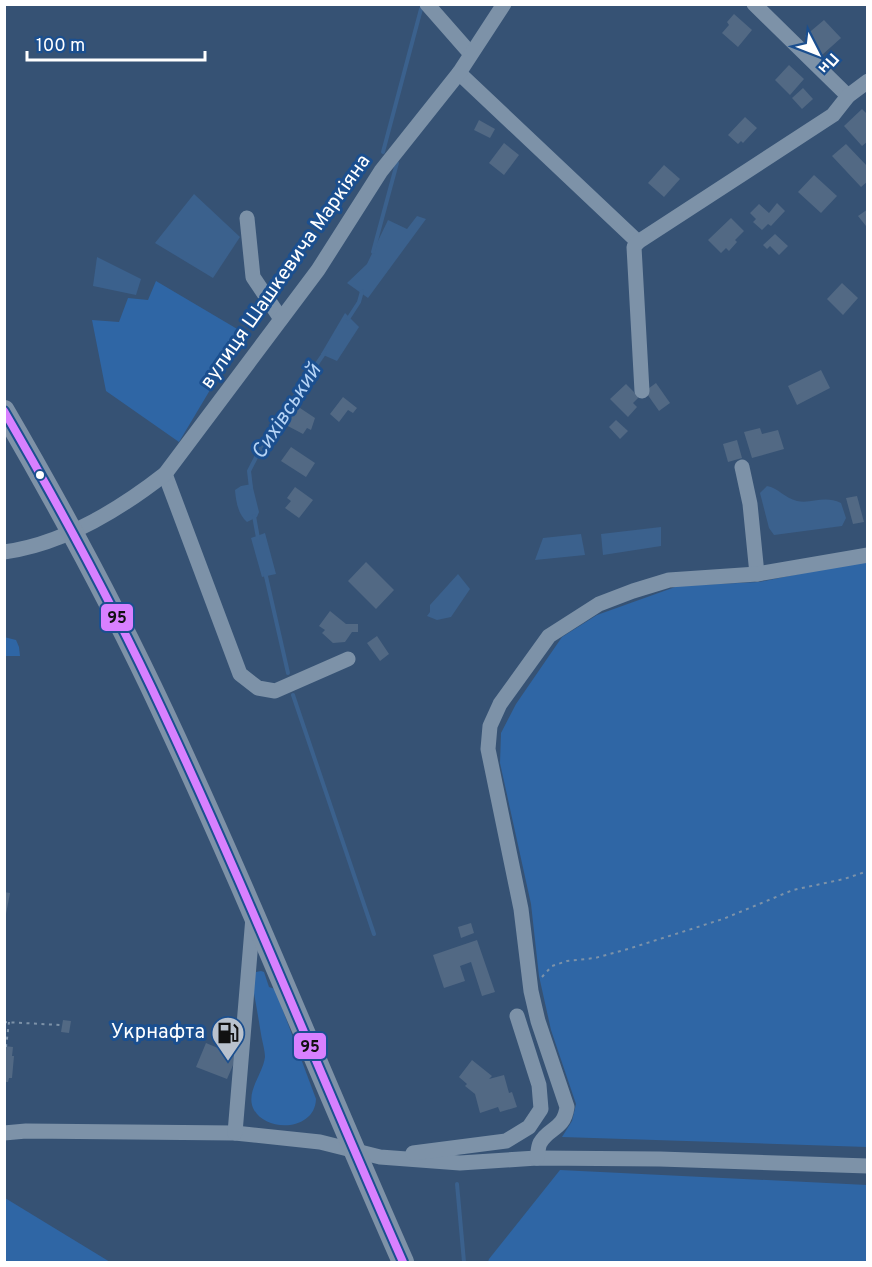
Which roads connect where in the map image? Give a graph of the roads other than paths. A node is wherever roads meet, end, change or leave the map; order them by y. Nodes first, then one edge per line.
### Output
1 (427, 4) edge
2 (504, 4) edge
3 (754, 4) edge
4 (470, 53) junction
5 (459, 73) junction
6 (867, 81) edge
7 (848, 96) junction
8 (247, 218) dead end
9 (638, 242) junction
10 (281, 319) junction
11 (642, 391) dead end
12 (4, 411) edge
13 (742, 467) dead end
14 (165, 474) junction
15 (72, 532) junction
16 (4, 552) edge
17 (867, 555) edge
18 (757, 574) junction
19 (348, 659) dead end
20 (254, 911) junction
21 (518, 1016) dead end
22 (4, 1133) edge
23 (235, 1133) junction
24 (353, 1149) junction
25 (380, 1157) junction
26 (537, 1158) junction
27 (867, 1166) edge
28 (403, 1263) edge

1 - 4 street
2 - 4 street, вулиця Шашкевича Маркіяна
3 - 7 street
4 - 5 street, вулиця Шашкевича Маркіяна
5 - 9 street
5 - 10 street, вулиця Шашкевича Маркіяна
6 - 7 street
7 - 9 street
8 - 10 street
9 - 11 street
10 - 14 street, вулиця Шашкевича Маркіяна
12 - 15 highway
13 - 18 street
14 - 15 street, вулиця Шашкевича Маркіяна
14 - 19 street
15 - 16 street, вулиця Шашкевича Маркіяна
15 - 20 highway
17 - 18 street
18 - 26 street
20 - 23 street
20 - 24 highway
21 - 25 street
22 - 23 street
23 - 24 street
24 - 25 street
24 - 28 highway
25 - 26 street
26 - 27 street

